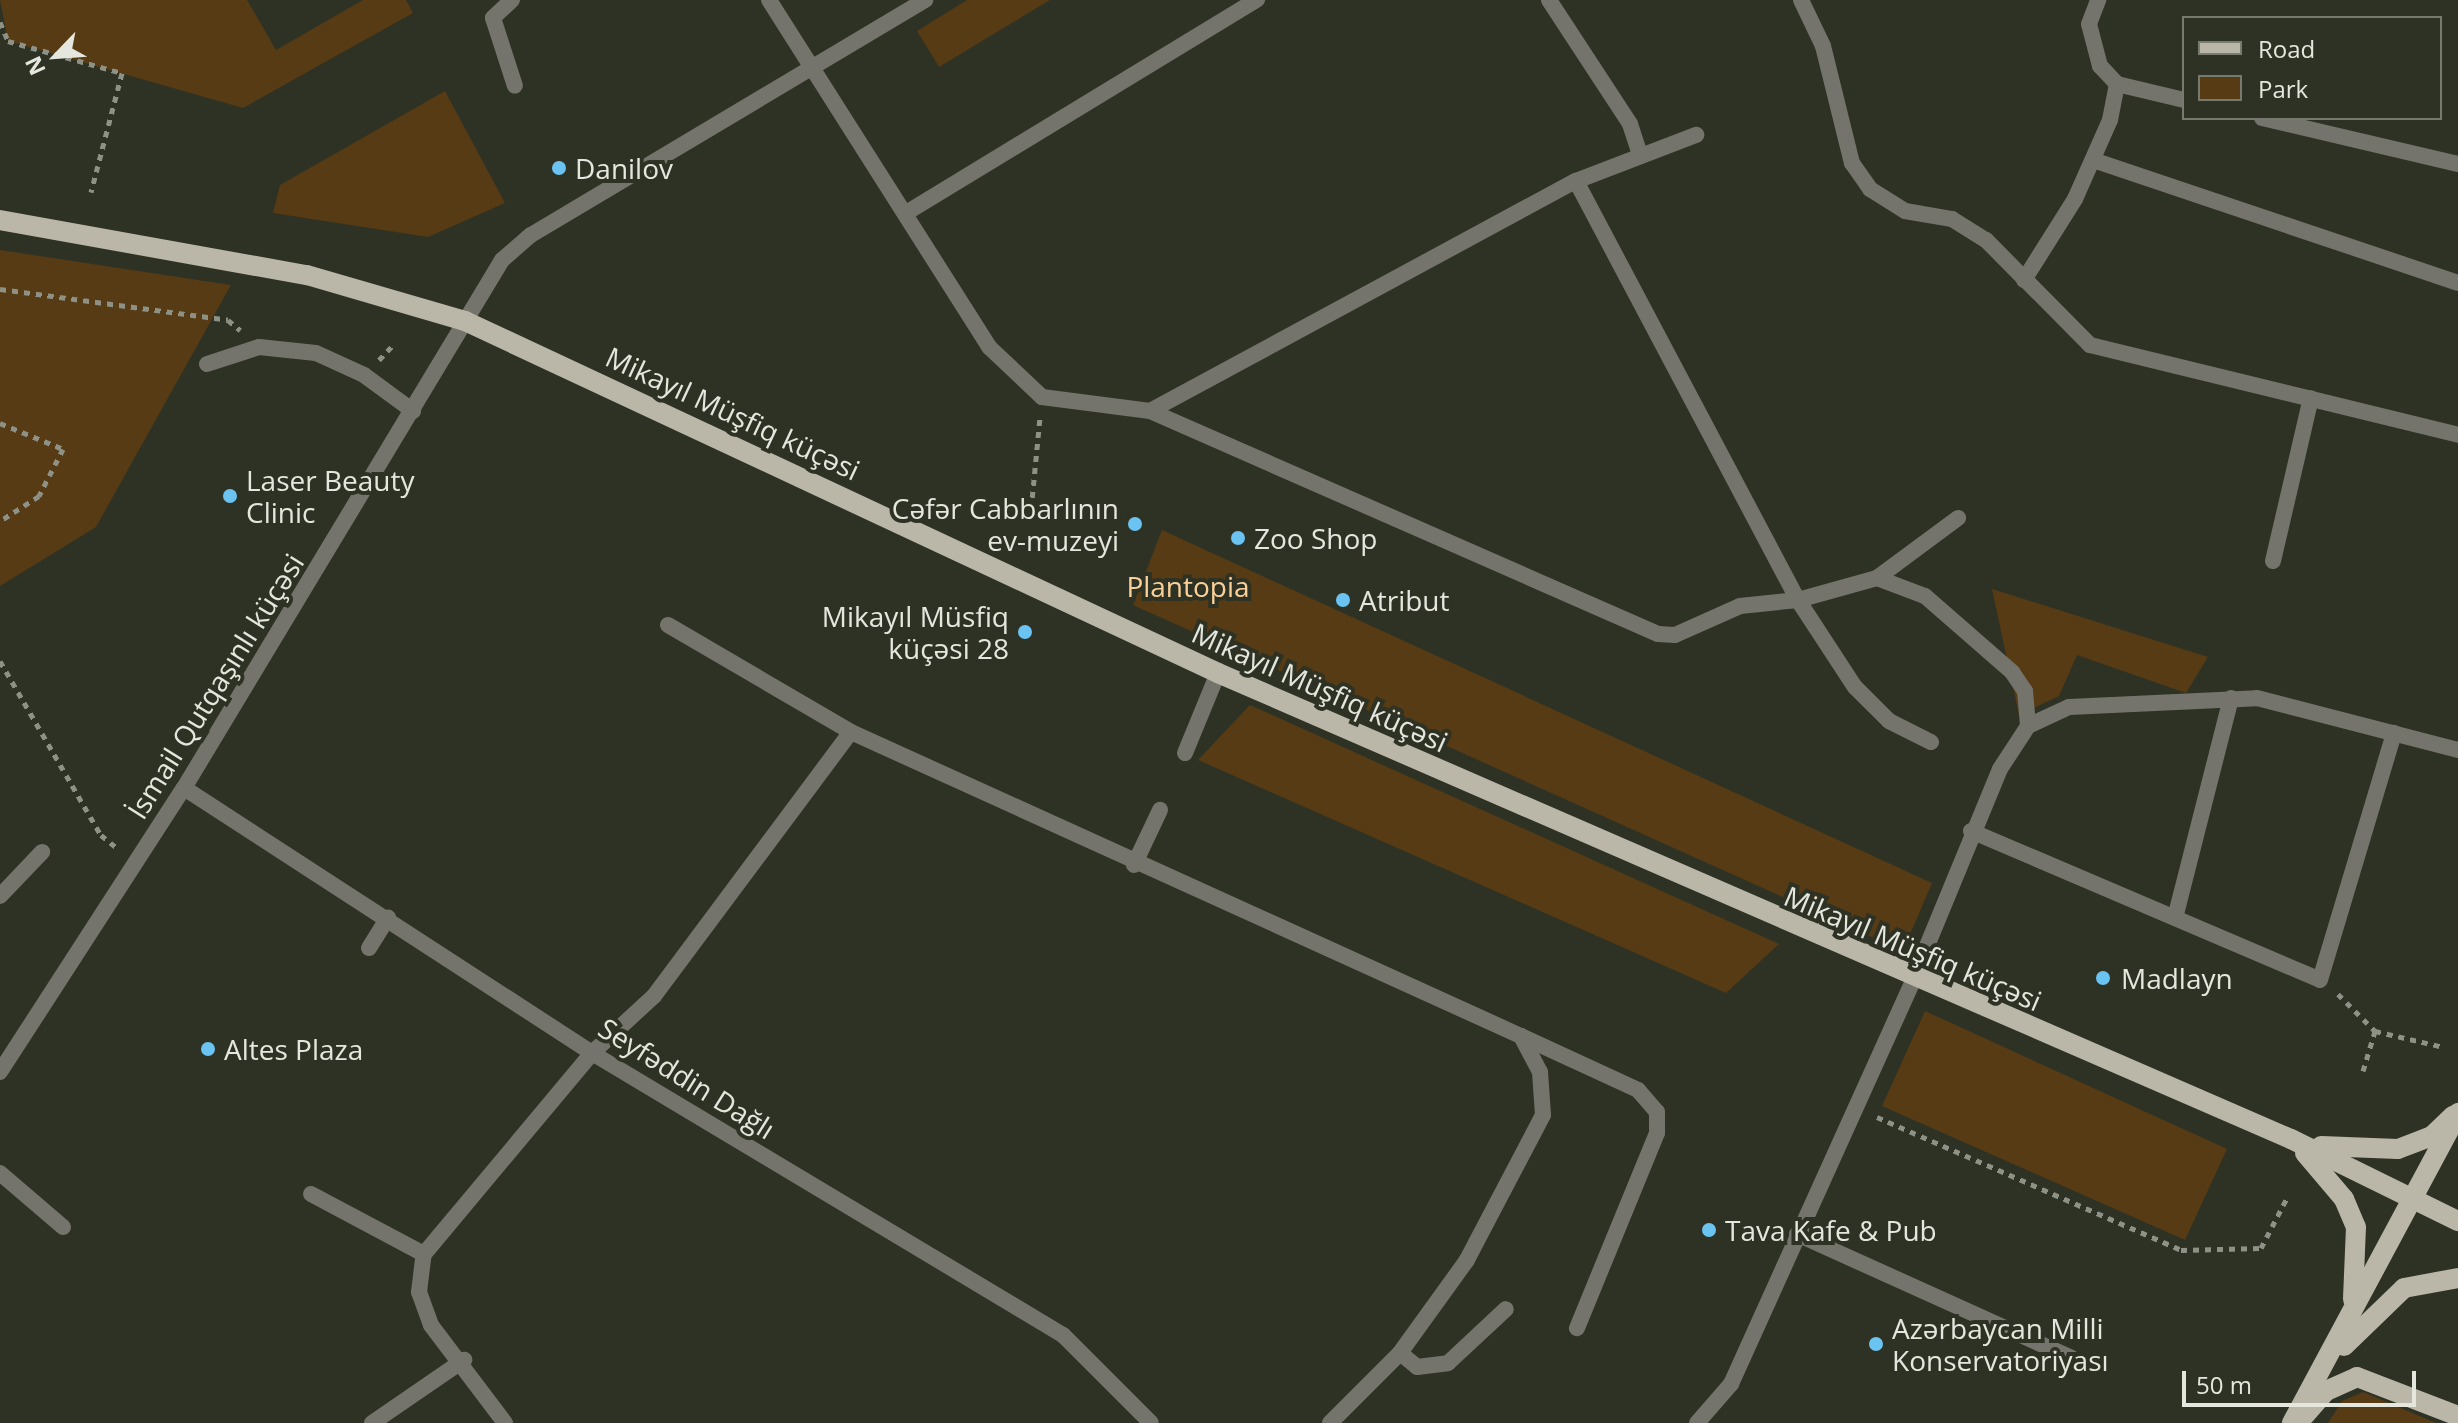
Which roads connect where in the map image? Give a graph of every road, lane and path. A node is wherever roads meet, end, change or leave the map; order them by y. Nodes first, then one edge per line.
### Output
1 (512, 0) edge
2 (769, 0) edge
3 (925, 0) edge
4 (1257, 0) edge
5 (1549, 0) edge
6 (1801, 0) edge
7 (2098, 0) edge
8 (0, 22) edge
9 (816, 66) junction
10 (2117, 84) junction
11 (515, 86) dead end
12 (2182, 100) edge
13 (2271, 120) edge
14 (1696, 135) dead end
15 (1639, 152) junction
16 (2093, 160) junction
17 (2458, 164) edge
18 (1576, 181) junction
19 (91, 192) dead end
20 (906, 213) junction
21 (0, 220) edge
22 (2024, 280) junction
23 (2458, 283) edge
24 (0, 289) edge
25 (465, 321) junction
26 (259, 347) junction
27 (207, 364) dead end
28 (1042, 397) junction
29 (2311, 398) junction
30 (413, 411) junction
31 (1150, 411) junction
32 (0, 423) edge
33 (2458, 435) edge
34 (1958, 518) dead end
35 (0, 521) edge
36 (1030, 521) dead end
37 (2273, 561) dead end
38 (1877, 578) junction
39 (1798, 600) junction
40 (668, 625) dead end
41 (0, 661) edge
42 (1218, 673) junction
43 (2231, 698) junction
44 (2028, 726) junction
45 (851, 732) junction
46 (2394, 733) junction
47 (1931, 742) dead end
48 (2458, 750) edge
49 (1185, 753) dead end
50 (184, 788) junction
51 (1160, 810) dead end
52 (1971, 831) junction
53 (42, 852) dead end
54 (135, 864) junction
55 (1134, 865) junction
56 (0, 896) edge
57 (388, 917) junction
58 (2175, 918) junction
59 (369, 948) dead end
60 (1913, 980) junction
61 (2320, 980) junction
62 (2375, 1031) junction
63 (1521, 1036) junction
64 (2444, 1047) dead end
65 (592, 1053) junction
66 (2363, 1071) dead end
67 (0, 1072) edge
68 (2458, 1111) edge
69 (1871, 1115) dead end
70 (2291, 1139) junction
71 (0, 1173) edge
72 (311, 1194) dead end
73 (2288, 1196) dead end
74 (2415, 1200) junction
75 (2458, 1221) edge
76 (63, 1227) dead end
77 (1797, 1234) junction
78 (424, 1254) junction
79 (2458, 1278) edge
80 (1506, 1309) dead end
81 (2349, 1317) junction
82 (1577, 1328) dead end
83 (1400, 1353) junction
84 (2071, 1358) dead end
85 (464, 1360) junction
86 (2311, 1387) junction
87 (2458, 1416) edge
88 (372, 1423) edge
89 (505, 1423) edge
90 (1151, 1423) edge
91 (1330, 1423) edge
92 (1697, 1423) edge
93 (2292, 1423) edge
94 (2299, 1423) edge

1 - 11 street
2 - 9 street
3 - 9 street, İsmail Qutqaşınlı küçəsi
4 - 20 street
5 - 15 street
6 - 22 street
7 - 10 street
8 - 19 path
9 - 20 street
9 - 25 street, İsmail Qutqaşınlı küçəsi
10 - 12 street
10 - 16 street
13 - 17 street
14 - 15 street
15 - 18 street
16 - 22 street
16 - 23 street
18 - 31 street
18 - 39 street
20 - 28 street
21 - 25 main road, Mikayıl Müşfiq küçəsi
22 - 29 street
24 - 26 path
25 - 30 street, İsmail Qutqaşınlı küçəsi
25 - 42 main road, Mikayıl Müşfiq küçəsi
26 - 27 street
26 - 30 street
28 - 31 street
28 - 36 path
29 - 33 street
29 - 37 street
30 - 50 street, İsmail Qutqaşınlı küçəsi
31 - 39 street
32 - 35 path
34 - 38 street
38 - 39 street
38 - 44 street
39 - 47 street
40 - 45 street
41 - 54 path
42 - 49 street
42 - 60 main road, Mikayıl Müşfiq küçəsi
43 - 44 street
43 - 46 street
43 - 58 street
44 - 52 street
45 - 55 street
45 - 65 street
46 - 48 street
46 - 61 street
50 - 54 street, İsmail Qutqaşınlı küçəsi
50 - 57 street, Seyfəddin Dağlı
51 - 55 street
52 - 58 street
52 - 60 street
53 - 56 street
54 - 67 street, İsmail Qutqaşınlı küçəsi
55 - 63 street
57 - 59 street
57 - 65 street, Seyfəddin Dağlı
58 - 61 street
60 - 70 main road, Mikayıl Müşfiq küçəsi
60 - 77 street
61 - 62 path
62 - 64 path
62 - 66 path
63 - 82 street
63 - 83 street
65 - 78 street
65 - 90 street, Seyfəddin Dağlı
68 - 70 main road
68 - 74 main road
69 - 73 path
70 - 74 main road
70 - 81 main road
71 - 76 street
72 - 78 street
74 - 75 main road
74 - 81 main road
77 - 84 street
77 - 92 street
78 - 85 street
79 - 86 main road
80 - 83 street
81 - 86 main road
83 - 91 street
85 - 88 street
85 - 89 street
86 - 93 main road
87 - 94 main road

